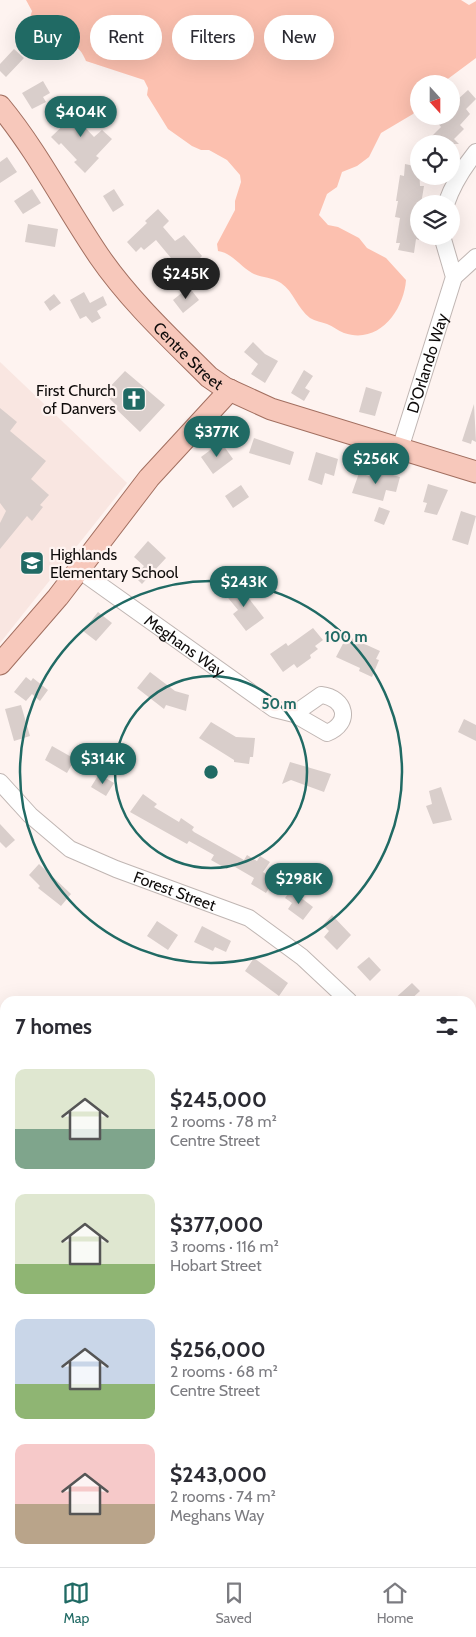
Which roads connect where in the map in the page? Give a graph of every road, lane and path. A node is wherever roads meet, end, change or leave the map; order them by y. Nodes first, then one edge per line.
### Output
1 (0, 106) edge
2 (476, 152) edge
3 (450, 195) edge
4 (445, 245) edge
5 (476, 257) edge
6 (454, 277) junction
7 (230, 390) junction
8 (400, 449) junction
9 (476, 472) edge
10 (79, 570) junction
11 (0, 664) edge
12 (294, 714) dead end
13 (0, 782) edge
14 (344, 996) edge

1 - 7 main road, Centre Street
2 - 3 street
4 - 6 street
5 - 6 street
6 - 8 street, D'Orlando Way
7 - 8 main road, Centre Street
7 - 10 main road
8 - 9 main road, Centre Street
10 - 11 main road
10 - 12 street, Meghans Way
13 - 14 street, Forest Street

